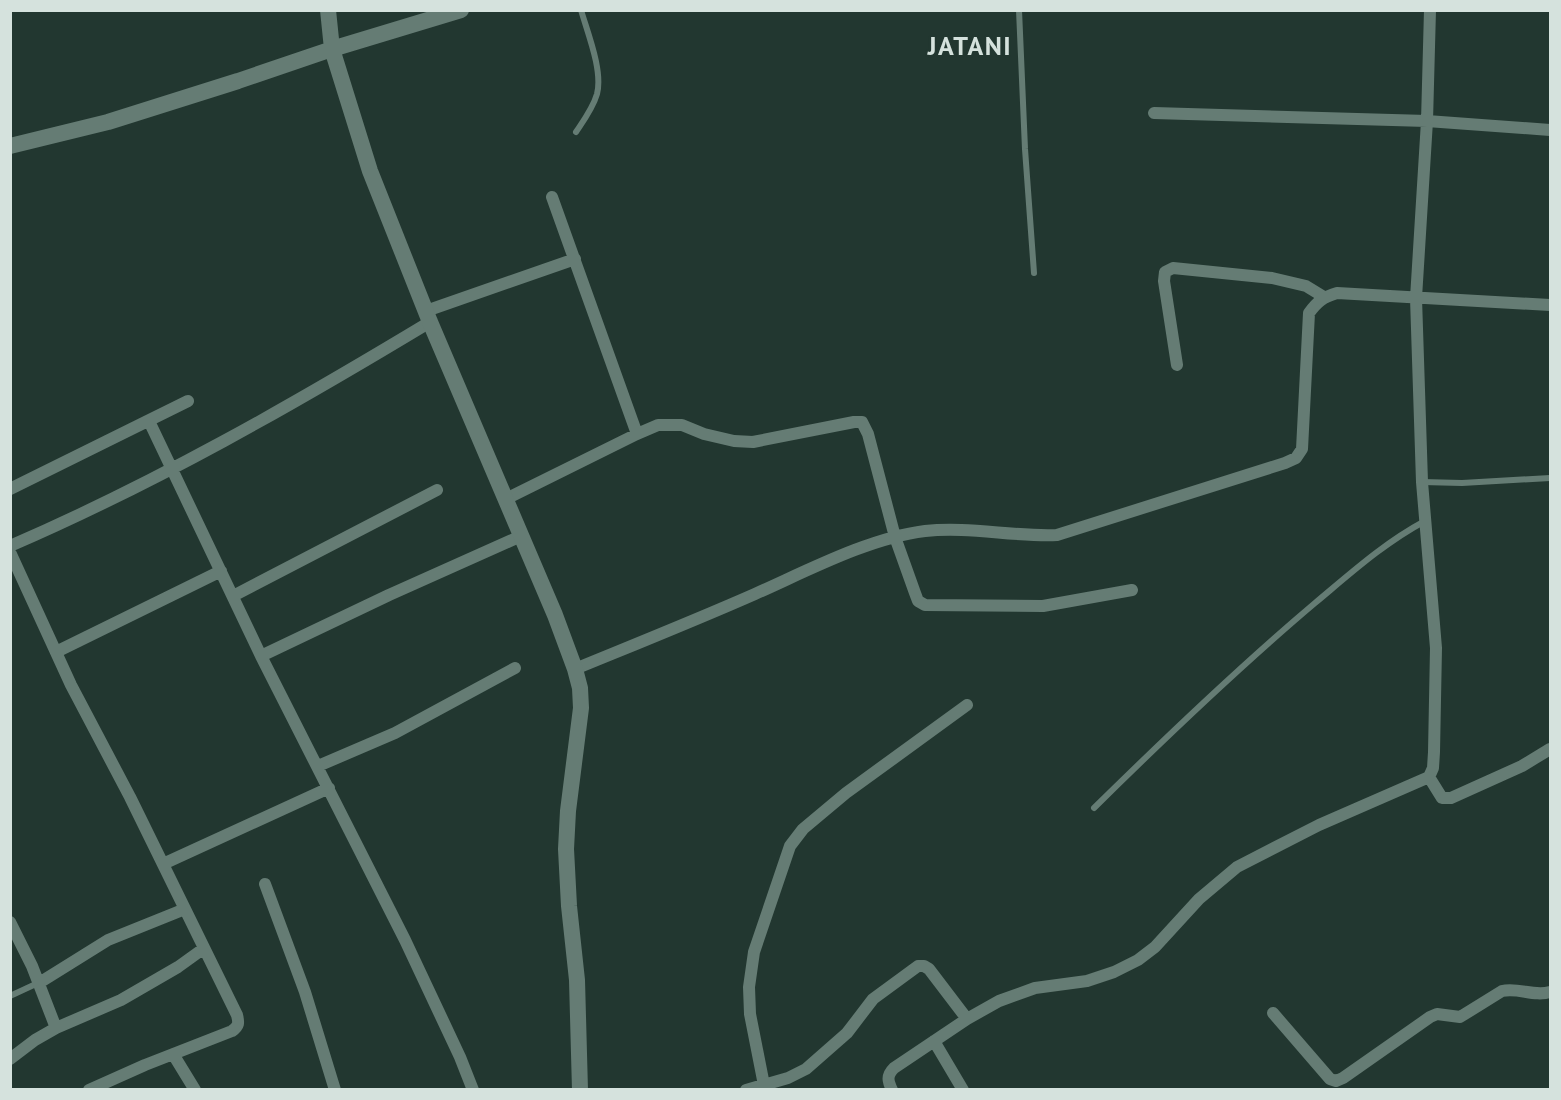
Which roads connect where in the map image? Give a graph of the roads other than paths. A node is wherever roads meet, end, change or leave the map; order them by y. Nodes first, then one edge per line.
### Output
1 (328, 10) edge
2 (461, 10) edge
3 (581, 10) edge
4 (1018, 10) edge
5 (1430, 10) edge
6 (332, 49) junction
7 (1154, 113) dead end
8 (1427, 120) junction
9 (1551, 130) edge
10 (576, 132) dead end
11 (10, 146) edge
12 (552, 197) dead end
13 (575, 259) junction
14 (1035, 273) dead end
15 (1324, 297) junction
16 (1416, 298) junction
17 (1551, 305) edge
18 (428, 317) junction
19 (1177, 365) dead end
20 (188, 401) dead end
21 (148, 421) junction
22 (637, 434) junction
23 (171, 471) junction
24 (1551, 478) edge
25 (1422, 482) junction
26 (10, 489) edge
27 (437, 490) dead end
28 (506, 500) junction
29 (1425, 520) junction
30 (522, 536) junction
31 (895, 537) junction
32 (10, 546) edge
33 (10, 552) edge
34 (221, 571) junction
35 (1132, 590) dead end
36 (233, 596) junction
37 (56, 652) junction
38 (261, 656) junction
39 (515, 668) dead end
40 (575, 669) junction
41 (967, 705) dead end
42 (1551, 749) edge
43 (318, 766) junction
44 (1429, 777) junction
45 (329, 788) junction
46 (1094, 808) dead end
47 (163, 864) junction
48 (265, 884) dead end
49 (185, 909) junction
50 (10, 922) edge
51 (203, 949) junction
52 (39, 983) junction
53 (1551, 992) edge
54 (10, 996) edge
55 (1273, 1013) dead end
56 (968, 1019) junction
57 (56, 1028) junction
58 (934, 1041) junction
59 (173, 1054) junction
60 (10, 1059) edge
61 (764, 1085) junction
62 (96, 1088) edge
63 (195, 1089) edge
64 (335, 1089) edge
65 (473, 1089) edge
66 (580, 1089) edge
67 (747, 1089) edge
68 (892, 1089) edge
69 (963, 1089) edge

1 - 6 street
2 - 6 street
3 - 10 lane
4 - 14 lane
5 - 8 street
6 - 11 street
6 - 18 street
7 - 8 street
8 - 9 street
8 - 16 street
12 - 13 street
13 - 18 street
13 - 22 street
15 - 16 street
15 - 19 street
15 - 31 street
16 - 17 street
16 - 25 street
18 - 23 street
18 - 28 street
20 - 21 street
21 - 23 street
21 - 26 street
22 - 28 street
22 - 31 street
23 - 32 street
23 - 34 street
24 - 25 lane
25 - 29 street
27 - 36 street
28 - 30 street
29 - 44 street
29 - 46 lane
30 - 38 street
30 - 40 street
31 - 35 street
31 - 40 street
33 - 37 street
34 - 36 street
34 - 37 street
36 - 38 street
37 - 47 street
38 - 43 street
39 - 43 street
40 - 66 street
41 - 61 street
42 - 44 street
43 - 45 street
44 - 56 street
45 - 47 street
45 - 65 street
47 - 49 street
48 - 64 street
49 - 51 street
49 - 52 street
50 - 52 street
51 - 57 street
51 - 59 street
52 - 54 lane
52 - 57 street
53 - 55 street
56 - 58 street
56 - 61 street
57 - 60 street
58 - 68 street
58 - 69 street
59 - 62 street
59 - 63 street
61 - 67 street

